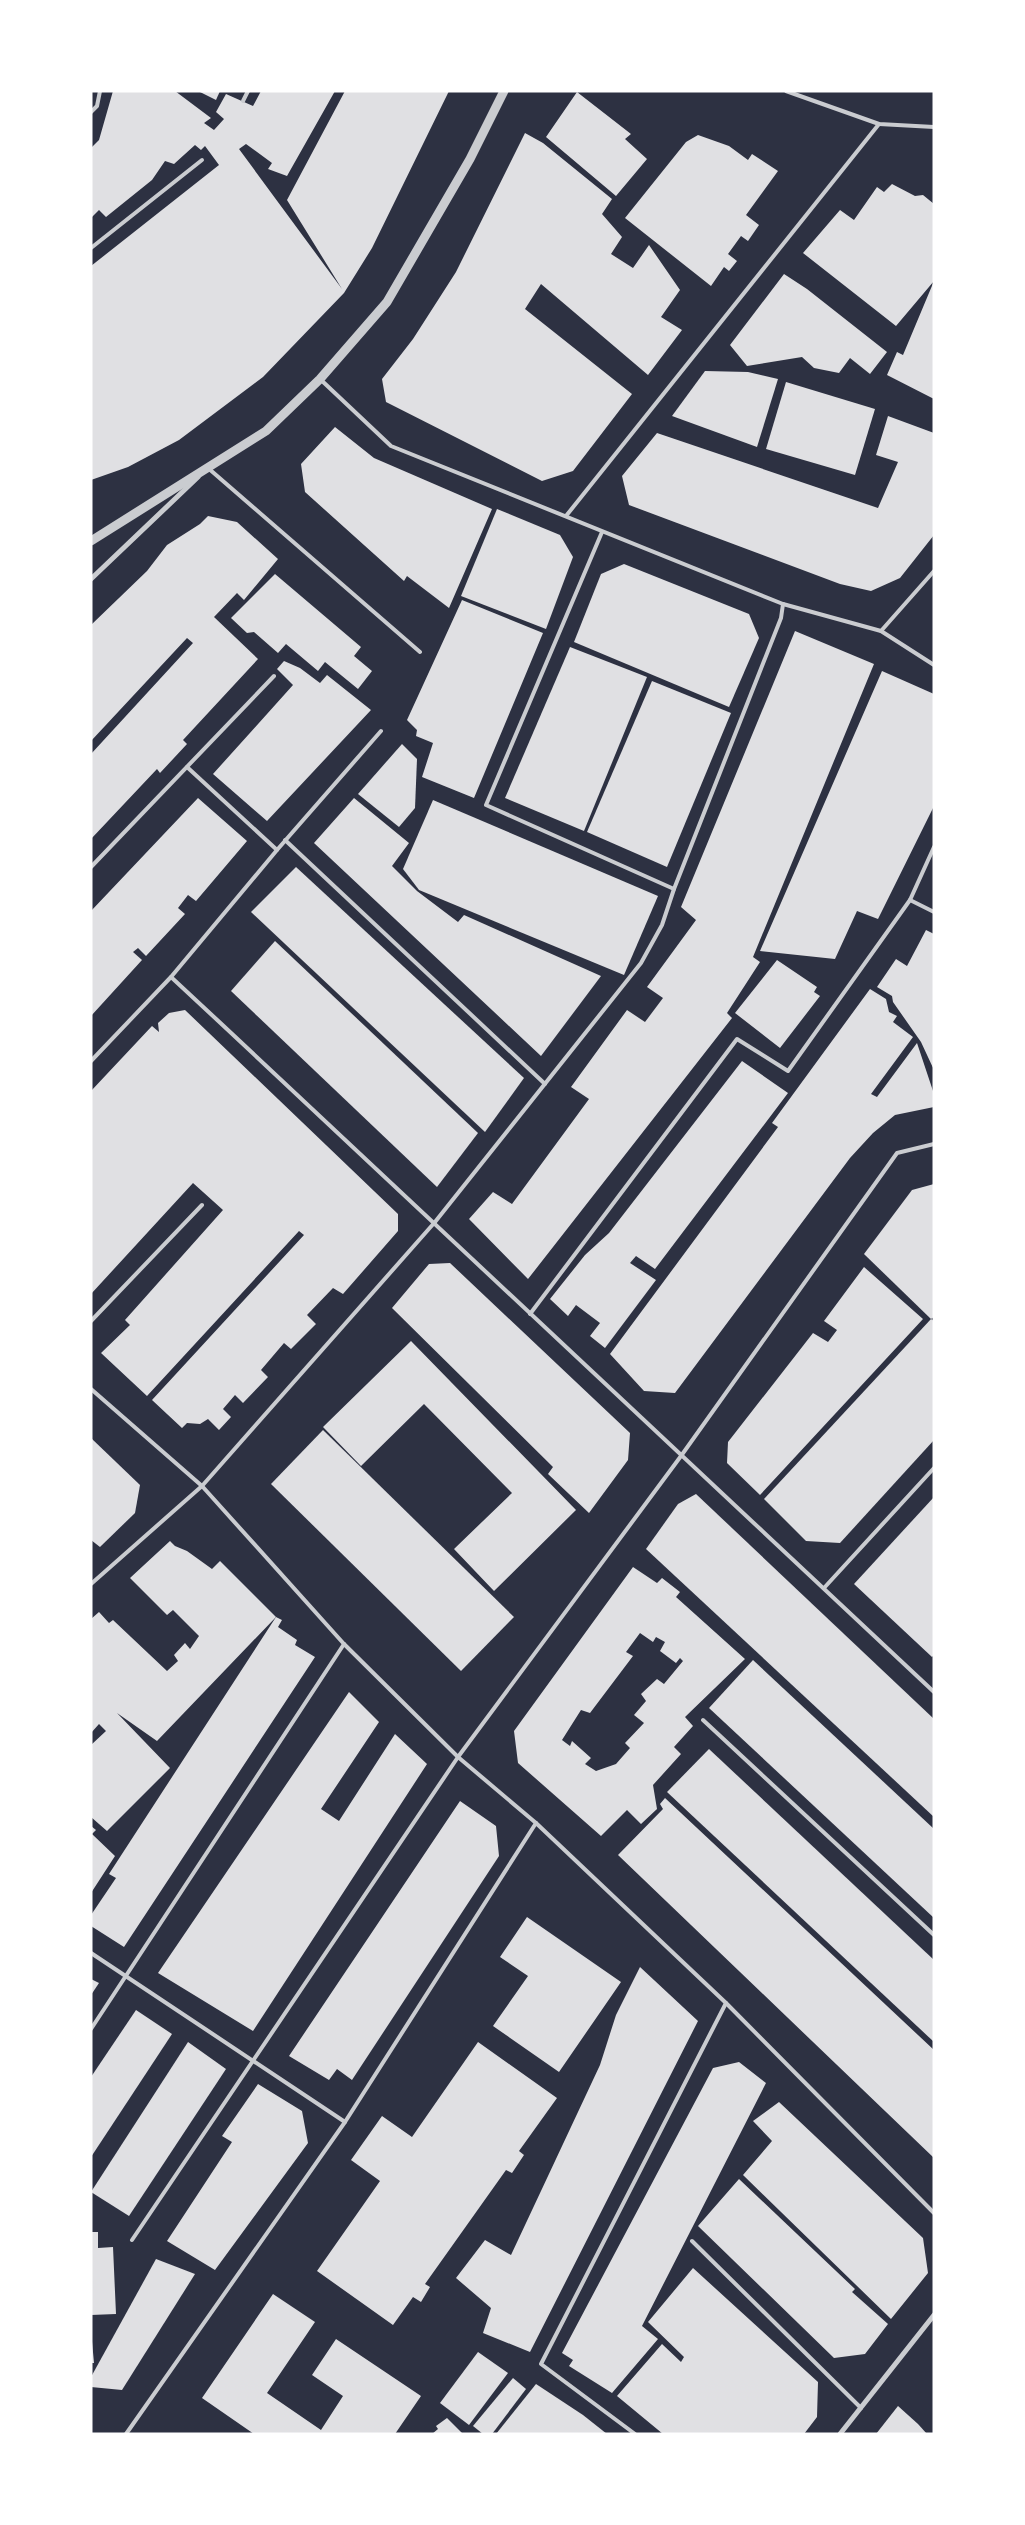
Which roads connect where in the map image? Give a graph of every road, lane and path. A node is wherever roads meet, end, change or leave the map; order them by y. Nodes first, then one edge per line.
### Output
1 (100, 91) edge
2 (248, 91) edge
3 (504, 91) edge
4 (786, 91) edge
5 (243, 101) dead end
6 (91, 112) edge
7 (879, 124) junction
8 (934, 127) edge
9 (202, 160) dead end
10 (91, 248) edge
11 (320, 379) junction
12 (208, 468) junction
13 (566, 516) junction
14 (602, 532) junction
15 (91, 541) edge
16 (934, 571) edge
17 (91, 579) edge
18 (783, 604) junction
19 (881, 631) junction
20 (420, 652) dead end
21 (934, 665) edge
22 (274, 676) dead end
23 (381, 731) dead end
24 (187, 767) junction
25 (285, 840) junction
26 (934, 847) edge
27 (277, 850) junction
28 (91, 867) edge
29 (674, 889) junction
30 (910, 900) junction
31 (934, 912) edge
32 (171, 977) junction
33 (91, 1061) edge
34 (545, 1084) junction
35 (934, 1144) edge
36 (202, 1205) dead end
37 (435, 1222) junction
38 (530, 1314) junction
39 (91, 1321) edge
40 (91, 1389) edge
41 (681, 1456) junction
42 (934, 1468) edge
43 (202, 1486) junction
44 (91, 1584) edge
45 (824, 1588) junction
46 (344, 1644) junction
47 (934, 1692) edge
48 (702, 1720) dead end
49 (458, 1757) junction
50 (536, 1823) junction
51 (934, 1935) edge
52 (91, 1953) edge
53 (126, 1977) junction
54 (726, 2003) junction
55 (91, 2029) edge
56 (252, 2060) junction
57 (345, 2122) junction
58 (934, 2213) edge
59 (132, 2240) dead end
60 (692, 2241) dead end
61 (934, 2315) edge
62 (861, 2408) junction
63 (126, 2434) edge
64 (636, 2434) edge
65 (840, 2434) edge

1 - 6 lane
2 - 5 lane
3 - 11 street
4 - 7 lane
7 - 8 lane
7 - 13 lane
9 - 10 lane
11 - 12 street
11 - 13 lane
12 - 15 street
12 - 17 street
12 - 20 lane
13 - 14 lane
14 - 18 lane
14 - 29 lane
16 - 19 lane
18 - 19 lane
18 - 29 lane
19 - 21 lane
22 - 24 lane
23 - 25 lane
24 - 27 lane
24 - 28 lane
25 - 27 lane
25 - 34 lane
26 - 30 lane
27 - 32 lane
29 - 34 lane
30 - 31 lane
30 - 38 lane
32 - 33 lane
32 - 37 lane
34 - 37 lane
35 - 41 lane
36 - 39 lane
37 - 38 lane
37 - 43 lane
38 - 41 lane
40 - 43 lane
41 - 45 lane
41 - 49 lane
42 - 45 lane
43 - 44 lane
43 - 46 lane
45 - 47 lane
46 - 49 lane
46 - 53 lane
48 - 51 lane
49 - 50 lane
49 - 56 lane
50 - 54 lane
50 - 57 lane
52 - 53 lane
53 - 55 lane
53 - 56 lane
54 - 58 lane
54 - 64 lane
56 - 57 lane
56 - 59 lane
57 - 63 lane
60 - 62 lane
61 - 62 street
62 - 65 street

